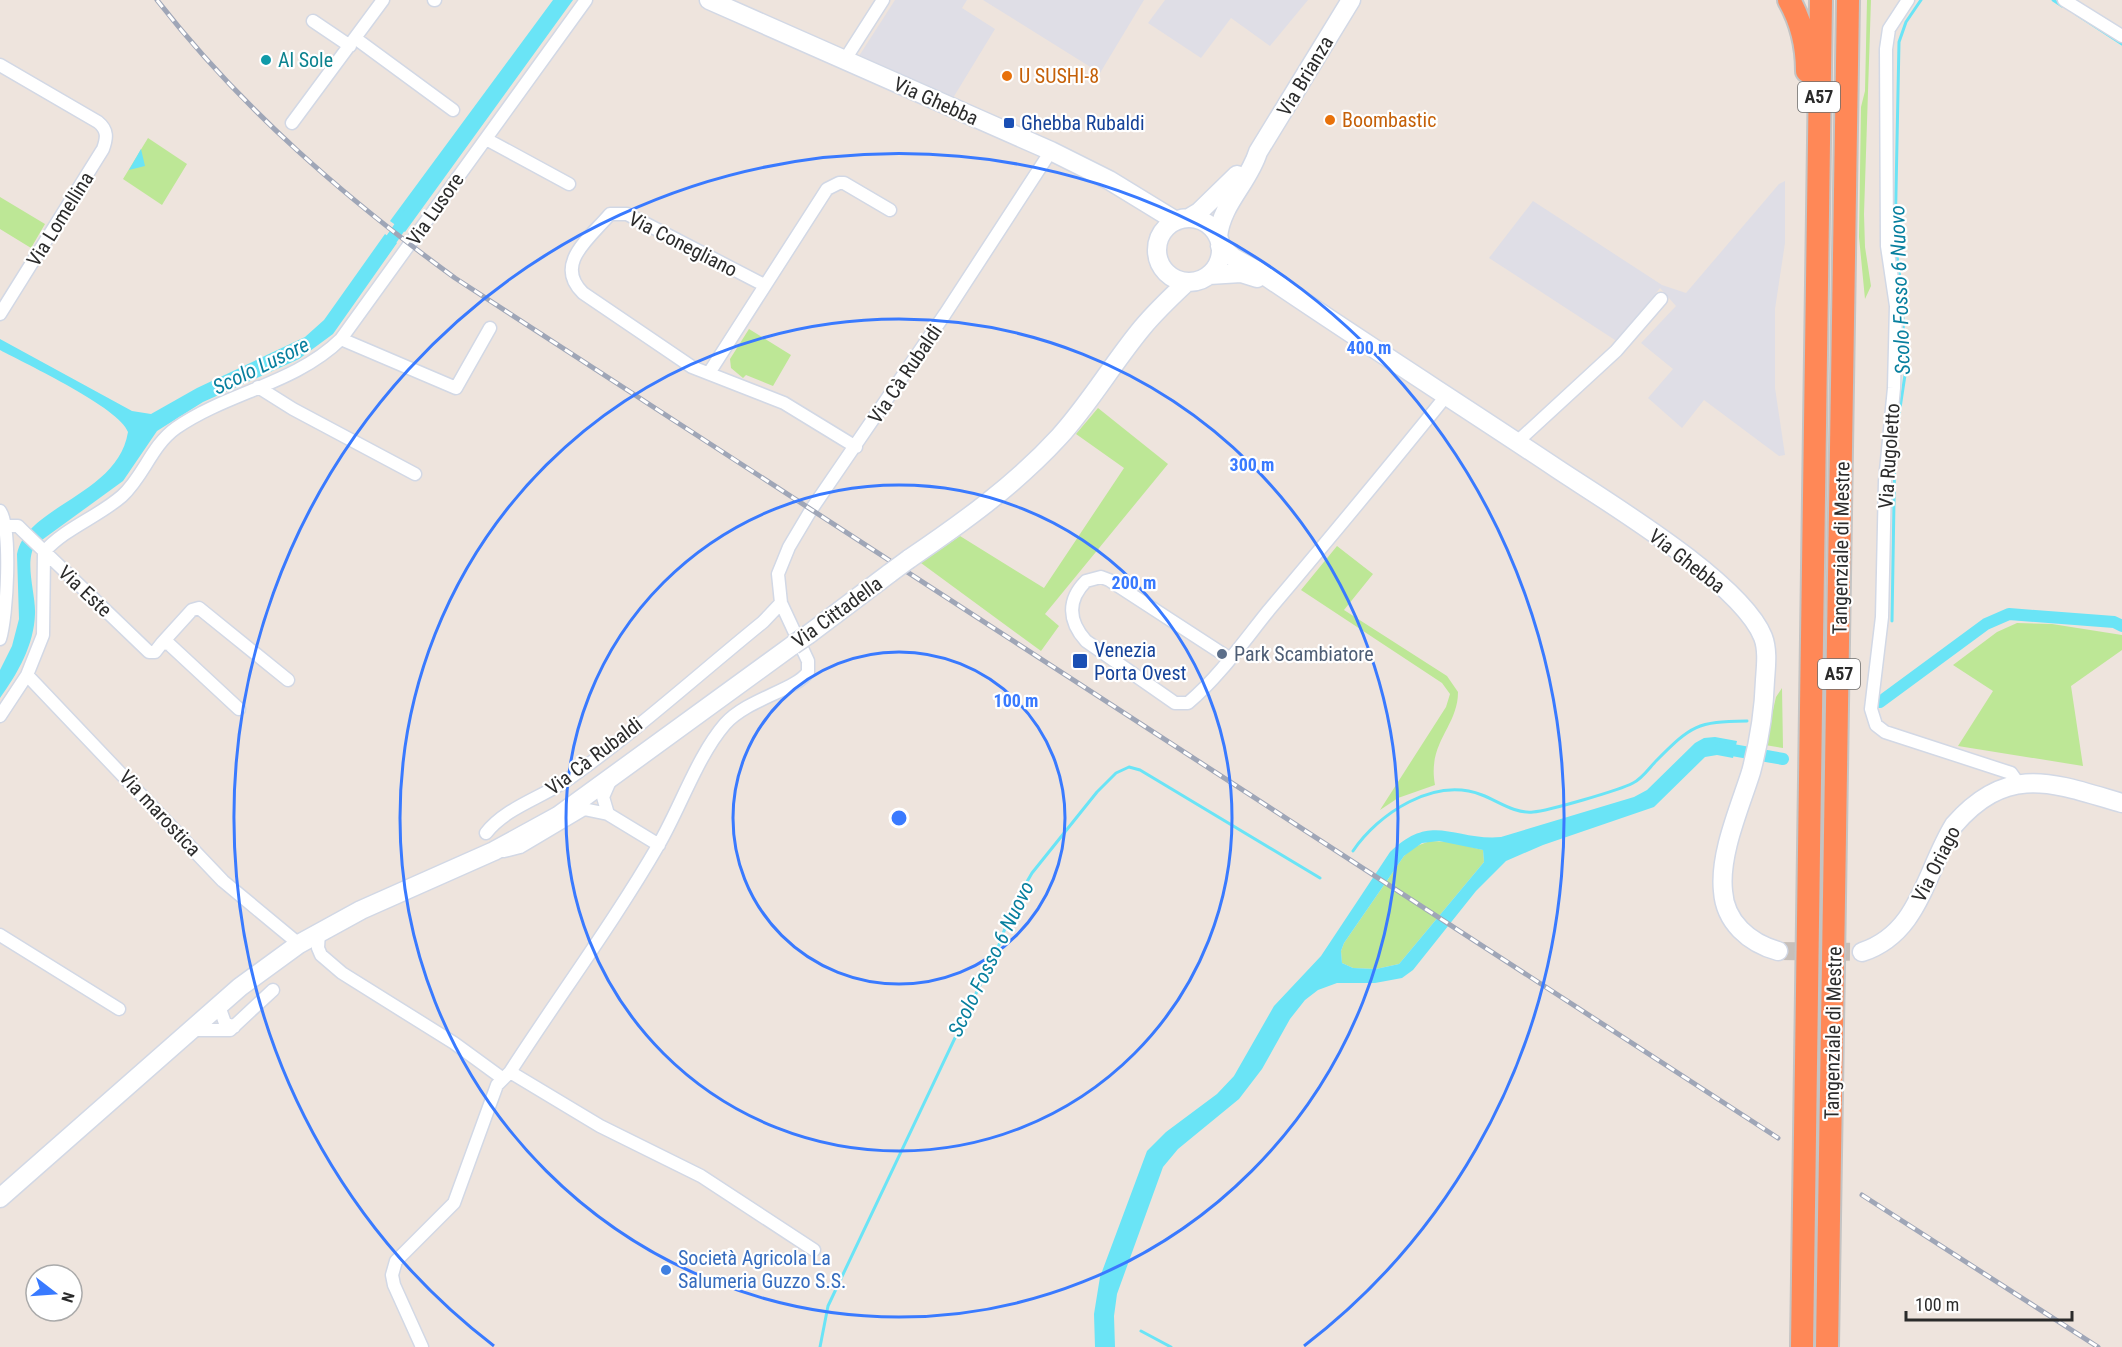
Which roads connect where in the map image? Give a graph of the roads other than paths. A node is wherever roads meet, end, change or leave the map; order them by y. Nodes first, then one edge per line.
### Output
1 (382, 0) edge
2 (586, 0) edge
3 (709, 0) edge
4 (883, 0) edge
5 (1351, 0) edge
6 (1821, 0) edge
7 (1848, 0) edge
8 (1908, 0) edge
9 (2064, 0) edge
10 (1792, 5) edge
11 (313, 21) dead end
12 (2122, 36) edge
13 (352, 42) junction
14 (844, 61) junction
15 (0, 65) edge
16 (453, 110) dead end
17 (292, 123) dead end
18 (486, 139) junction
19 (1051, 151) junction
20 (1258, 152) junction
21 (569, 184) dead end
22 (1125, 189) junction
23 (1818, 194) junction
24 (890, 210) dead end
25 (1182, 219) junction
26 (1158, 241) junction
27 (1219, 241) junction
28 (1161, 266) junction
29 (1209, 275) junction
30 (1187, 282) junction
31 (764, 285) junction
32 (1277, 286) junction
33 (1661, 299) dead end
34 (0, 315) edge
35 (490, 328) dead end
36 (1140, 330) junction
37 (341, 339) junction
38 (709, 373) junction
39 (258, 387) junction
40 (1446, 396) junction
41 (1517, 442) junction
42 (856, 447) junction
43 (416, 474) dead end
44 (0, 511) edge
45 (7, 526) junction
46 (41, 549) junction
47 (781, 603) junction
48 (0, 639) edge
49 (162, 644) junction
50 (1226, 661) junction
51 (27, 675) junction
52 (288, 680) dead end
53 (239, 709) dead end
54 (0, 716) edge
55 (612, 778) junction
56 (2018, 783) junction
57 (2122, 803) edge
58 (608, 814) junction
59 (486, 832) dead end
60 (659, 844) junction
61 (494, 851) junction
62 (320, 932) junction
63 (0, 935) edge
64 (299, 944) junction
65 (1779, 951) tunnel mouth
66 (1862, 952) tunnel mouth
67 (273, 990) dead end
68 (219, 1006) junction
69 (118, 1009) dead end
70 (234, 1027) junction
71 (191, 1030) junction
72 (506, 1075) junction
73 (0, 1198) edge
74 (814, 1250) dead end
75 (422, 1347) edge
76 (1802, 1347) edge
77 (1827, 1347) edge

1 - 13 street
2 - 18 street, Via Lusore
3 - 14 main road, Via Ghebba
4 - 14 street
5 - 20 main road, Via Brianza
6 - 23 highway, Tangenziale di Mestre / A57
7 - 77 highway, Tangenziale di Mestre / A57
8 - 56 street, Via Rugoletto
9 - 12 street
10 - 23 highway, A57
11 - 13 street
13 - 16 street
13 - 17 street
14 - 19 main road, Via Ghebba
15 - 34 street, Via Lomellina
18 - 21 street
18 - 37 street, Via Lusore
19 - 22 main road, Via Ghebba
19 - 42 street, Via Cà Rubaldi
20 - 25 main road, Via Brianza
20 - 27 main road, Via Brianza
22 - 25 main road, Via Ghebba
22 - 26 main road, Via Ghebba
23 - 76 highway, Tangenziale di Mestre / A57
24 - 31 street
25 - 26 main road
25 - 27 main road
26 - 28 main road
27 - 29 main road
27 - 32 main road, Via Ghebba
28 - 30 main road
28 - 36 main road, Via Cittadella
29 - 30 main road
29 - 32 main road, Via Ghebba
30 - 36 main road, Via Cittadella
31 - 38 street
31 - 38 street, Via Conegliano
32 - 40 main road, Via Ghebba
33 - 41 street
35 - 37 street
36 - 55 main road, Via Cittadella, bridge
37 - 39 street, Via Lusore
38 - 42 street, Via Conegliano
39 - 43 street
39 - 46 street, Via Lusore
40 - 41 main road, Via Ghebba
40 - 50 street
41 - 65 main road, Via Ghebba
42 - 47 street, Via Cà Rubaldi
44 - 45 street
45 - 46 street, Via Este
45 - 48 street
46 - 49 street, Via Este
46 - 51 street
47 - 59 street, Via Cà Rubaldi
47 - 60 street, Via Cà Rubaldi
49 - 52 street
49 - 53 street, Via Este
50 - 50 street
51 - 54 street
51 - 64 street, Via marostica
55 - 58 street, Via Cà Rubaldi
55 - 61 main road, Via Cittadella
56 - 57 main road, Via Oriago
56 - 66 main road, Via Oriago
58 - 60 street, Via Cà Rubaldi
58 - 61 street, Via Cà Rubaldi
60 - 72 street, Via Cà Rubaldi
61 - 62 main road, Via Cittadella
62 - 64 main road, Via Cittadella
62 - 72 street
63 - 69 street
64 - 68 main road, Via Cittadella
67 - 70 street
68 - 70 street
68 - 71 main road, Via Cittadella
70 - 71 street
71 - 73 main road, Via Cittadella
72 - 74 street
72 - 75 street, Via Cà Rubaldi

